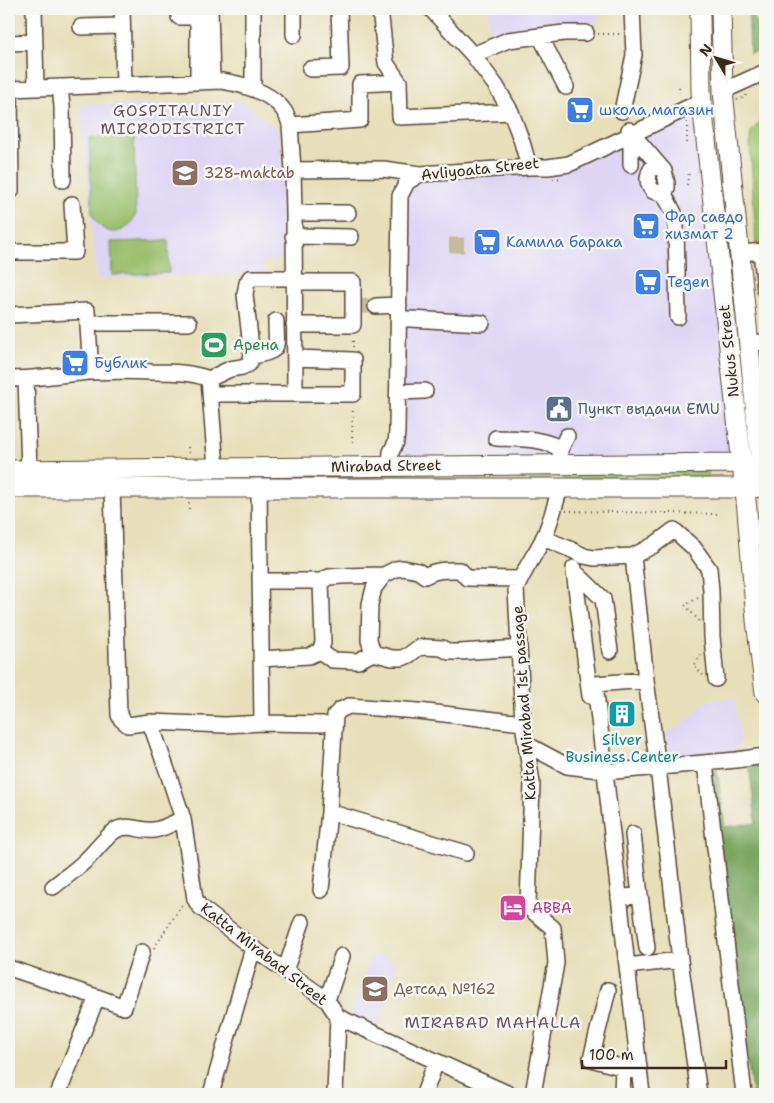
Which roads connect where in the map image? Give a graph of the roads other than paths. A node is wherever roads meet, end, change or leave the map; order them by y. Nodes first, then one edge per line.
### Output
1 (34, 9) edge
2 (122, 9) edge
3 (210, 9) edge
4 (253, 9) edge
5 (294, 9) edge
6 (339, 9) edge
7 (380, 9) edge
8 (632, 9) edge
9 (700, 9) edge
10 (721, 9) edge
11 (433, 10) edge
12 (179, 17) dead end
13 (122, 26) junction
14 (81, 27) dead end
15 (586, 33) road end
16 (294, 35) dead end
17 (540, 36) junction
18 (34, 42) junction
19 (9, 43) edge
20 (473, 56) junction
21 (765, 63) edge
22 (310, 70) dead end
23 (765, 72) edge
24 (205, 81) junction
25 (399, 82) junction
26 (124, 84) junction
27 (60, 87) junction
28 (566, 87) dead end
29 (723, 87) junction
30 (36, 88) junction
31 (10, 89) edge
32 (253, 89) junction
33 (702, 97) junction
34 (622, 111) dead end
35 (511, 112) junction
36 (10, 119) edge
37 (290, 125) junction
38 (630, 134) junction
39 (631, 165) dead end
40 (529, 167) junction
41 (293, 170) junction
42 (388, 170) junction
43 (420, 174) junction
44 (63, 180) dead end
45 (12, 191) dead end
46 (400, 196) junction
47 (72, 204) dead end
48 (294, 213) junction
49 (348, 213) dead end
50 (293, 236) junction
51 (351, 237) dead end
52 (9, 252) edge
53 (741, 257) junction
54 (764, 257) edge
55 (294, 280) junction
56 (765, 290) edge
57 (376, 306) tunnel mouth
58 (399, 312) junction
59 (9, 315) edge
60 (678, 317) dead end
61 (276, 321) dead end
62 (88, 323) junction
63 (189, 323) dead end
64 (482, 323) dead end
65 (294, 325) junction
66 (757, 342) edge
67 (252, 356) junction
68 (294, 358) junction
69 (91, 372) junction
70 (26, 379) junction
71 (9, 380) edge
72 (210, 386) junction
73 (425, 391) dead end
74 (398, 392) junction
75 (295, 394) junction
76 (496, 438) dead end
77 (562, 450) junction
78 (742, 463) junction
79 (390, 466) junction
80 (291, 467) junction
81 (216, 468) junction
82 (9, 470) edge
83 (28, 470) junction
84 (764, 482) edge
85 (9, 488) edge
86 (112, 488) junction
87 (259, 488) junction
88 (290, 488) junction
89 (560, 488) junction
90 (744, 488) junction
91 (543, 538) junction
92 (572, 550) junction
93 (633, 556) junction
94 (574, 571) junction
95 (384, 575) junction
96 (520, 579) junction
97 (260, 581) junction
98 (320, 581) junction
99 (519, 648) junction
100 (320, 651) junction
101 (610, 651) dead end
102 (374, 653) junction
103 (261, 659) junction
104 (716, 679) dead end
105 (646, 680) junction
106 (765, 693) edge
107 (329, 720) junction
108 (150, 722) junction
109 (262, 723) junction
110 (523, 723) junction
111 (526, 744) junction
112 (765, 756) edge
113 (705, 763) junction
114 (658, 767) junction
115 (602, 771) junction
116 (329, 812) junction
117 (183, 819) junction
118 (633, 834) dead end
119 (466, 853) dead end
120 (53, 887) dead end
121 (321, 890) dead end
122 (640, 895) junction
123 (619, 898) junction
124 (302, 922) dead end
125 (254, 948) junction
126 (647, 948) dead end
127 (142, 952) road end
128 (342, 956) dead end
129 (680, 960) junction
130 (627, 966) junction
131 (9, 968) edge
132 (285, 971) junction
133 (608, 990) dead end
134 (97, 998) junction
135 (327, 1000) junction
136 (338, 1017) junction
137 (436, 1062) junction
138 (623, 1068) junction
139 (639, 1072) junction
140 (58, 1094) edge
141 (211, 1094) edge
142 (336, 1094) edge
143 (424, 1094) edge
144 (509, 1094) edge
145 (533, 1094) edge
146 (622, 1094) edge
147 (642, 1094) edge
148 (699, 1094) edge
149 (744, 1094) edge

1 - 18 street
2 - 13 street
3 - 24 street
4 - 32 street
5 - 16 street
6 - 22 street
7 - 25 street
8 - 34 street
9 - 33 main road, Nukus Street
10 - 29 main road, Nukus Street
11 - 20 street
12 - 24 street
13 - 14 street
13 - 26 street
15 - 17 street
17 - 20 street
17 - 28 street
18 - 19 street
18 - 30 street
20 - 35 street
21 - 29 street, Avliyoata Street
23 - 29 street, Avliyoata Street
24 - 26 street
24 - 32 street
25 - 35 street
25 - 37 street
26 - 27 street
27 - 30 street
27 - 44 street
29 - 33 main road, Avliyoata Street
29 - 53 main road, Nukus Street
30 - 31 street
31 - 36 street
32 - 37 street
33 - 38 street, Avliyoata Street
33 - 78 main road, Nukus Street
35 - 40 street
36 - 45 street
37 - 41 street
38 - 39 street
38 - 40 street, Avliyoata Street
38 - 60 street
40 - 43 street, Avliyoata Street
41 - 42 street
41 - 48 street
42 - 43 street
42 - 46 street
43 - 46 street, Avliyoata Street
46 - 58 street
47 - 52 street
48 - 49 street
48 - 50 street
50 - 51 street
50 - 55 street
53 - 54 street
53 - 66 main road, Nukus Street
54 - 56 street
55 - 65 street
55 - 65 street
55 - 67 street
57 - 58 street
58 - 64 street
58 - 74 street
59 - 62 street
61 - 67 street
62 - 63 street
62 - 69 street
65 - 68 street
66 - 84 main road, Nukus Street
67 - 72 street
68 - 75 street
68 - 75 street
69 - 70 street
69 - 72 street
70 - 71 street
70 - 83 street
72 - 75 street
72 - 81 street
73 - 74 street
74 - 79 street
76 - 77 street
77 - 78 main road, Mirabad Street
77 - 79 main road, Mirabad Street
78 - 84 main road, Mirabad Street
78 - 90 main road, Nukus Street
79 - 80 main road, Mirabad Street
80 - 81 main road, Mirabad Street
80 - 88 main road
81 - 83 main road, Mirabad Street
82 - 83 main road, Mirabad Street
84 - 90 main road
85 - 86 main road, Mirabad Street
86 - 87 main road, Mirabad Street
86 - 108 street
87 - 88 main road, Mirabad Street
87 - 97 street
88 - 89 main road, Mirabad Street
89 - 90 main road, Mirabad Street
89 - 91 street, Katta Mirabad 1st passage
90 - 106 main road, Nukus Street
91 - 92 street
91 - 96 street, Katta Mirabad 1st passage
92 - 93 street
92 - 94 street
93 - 104 street
93 - 105 street
94 - 101 street
94 - 115 street
95 - 96 street
95 - 98 street
95 - 102 street
96 - 99 street, Katta Mirabad 1st passage
97 - 98 street
97 - 103 street
98 - 100 street
99 - 102 street
99 - 110 street, Katta Mirabad 1st passage
100 - 102 street
100 - 103 street
103 - 109 street
105 - 114 street
105 - 115 street
107 - 109 street
107 - 110 street
107 - 116 street
108 - 109 street
108 - 117 street, Katta Mirabad Street
110 - 111 street, Katta Mirabad 1st passage
111 - 115 street
111 - 145 street, Katta Mirabad 1st passage
112 - 113 street
113 - 114 street
113 - 149 street
114 - 115 street
114 - 129 street
115 - 123 street
116 - 119 street
116 - 121 street
117 - 120 street
117 - 125 street, Katta Mirabad Street
118 - 122 street
122 - 123 street
122 - 126 street
123 - 130 street
124 - 132 street
125 - 132 street, Katta Mirabad Street
125 - 141 street
127 - 134 street
128 - 135 street
129 - 130 street
129 - 148 street
130 - 139 street
131 - 134 street
132 - 135 street, Katta Mirabad Street
133 - 138 street
134 - 140 street
135 - 136 street, Katta Mirabad Street
136 - 137 street
136 - 142 street, Katta Mirabad Street
137 - 143 street
137 - 144 street
138 - 139 street
138 - 146 street
139 - 147 street

